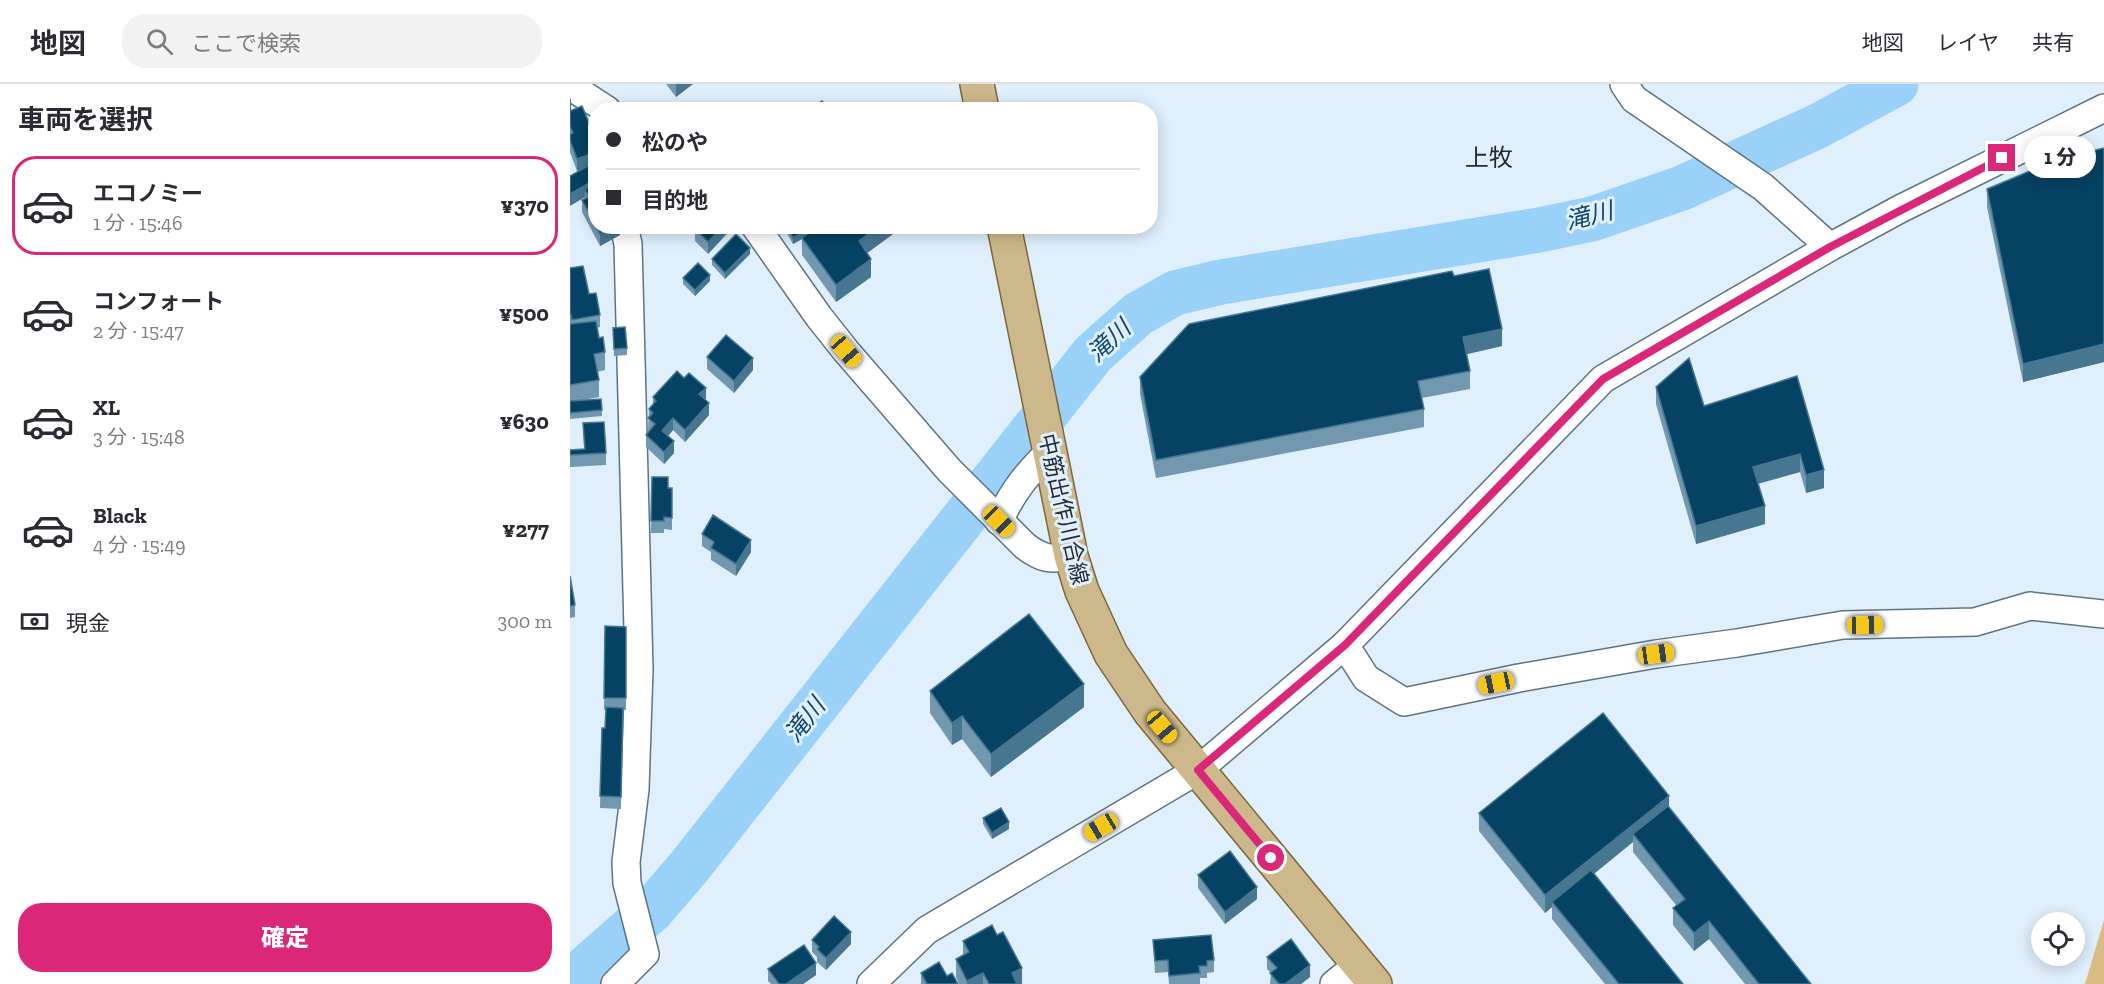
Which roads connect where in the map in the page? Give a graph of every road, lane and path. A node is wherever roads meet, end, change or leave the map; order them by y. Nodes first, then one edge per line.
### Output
1 (977, 84) edge
2 (1624, 84) edge
3 (980, 102) edge
4 (2104, 108) edge
5 (626, 234) edge
6 (761, 234) edge
7 (1006, 234) edge
8 (1830, 247) junction
9 (1049, 452) junction
10 (999, 521) junction
11 (1071, 556) junction
12 (2104, 614) edge
13 (1345, 645) junction
14 (1198, 770) junction
15 (1356, 977) edge
16 (615, 984) edge
17 (871, 984) edge

1 - 3 main road
2 - 8 street
4 - 8 street
5 - 16 street
6 - 10 street
7 - 9 main road, 中筋出作川合線
8 - 13 street
9 - 10 street
9 - 11 main road, 中筋出作川合線
10 - 11 street
11 - 14 main road, 中筋出作川合線
12 - 13 street
13 - 14 street
14 - 15 main road, 中筋出作川合線
14 - 17 street

